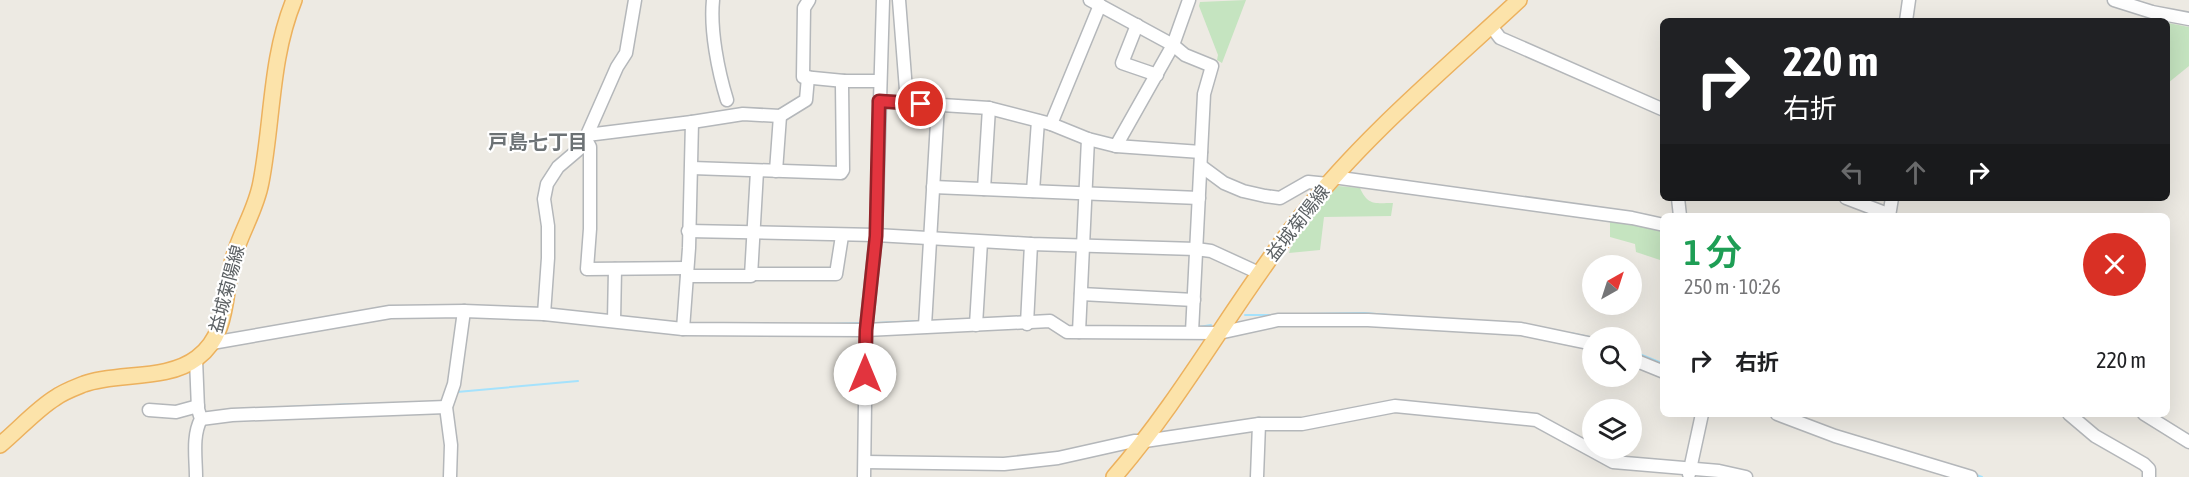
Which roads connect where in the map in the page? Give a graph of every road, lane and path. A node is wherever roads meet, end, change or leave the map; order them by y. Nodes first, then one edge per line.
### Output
1 (294, 0) edge
2 (635, 0) edge
3 (713, 0) edge
4 (809, 0) edge
5 (883, 0) edge
6 (898, 0) edge
7 (1189, 0) edge
8 (1519, 0) edge
9 (1909, 0) edge
10 (2114, 0) edge
11 (1095, 3) edge
12 (1906, 18) edge
13 (2189, 19) edge
14 (1137, 25) junction
15 (1491, 26) junction
16 (1173, 45) junction
17 (1157, 75) junction
18 (808, 77) junction
19 (844, 81) junction
20 (880, 81) junction
21 (727, 100) dead end
22 (879, 101) junction
23 (907, 103) junction
24 (938, 105) junction
25 (989, 108) junction
26 (1660, 108) edge
27 (780, 116) junction
28 (1038, 121) junction
29 (692, 122) junction
30 (1052, 124) junction
31 (586, 137) junction
32 (1088, 140) junction
33 (1116, 146) junction
34 (1201, 152) junction
35 (1201, 166) junction
36 (692, 168) junction
37 (757, 171) junction
38 (776, 171) junction
39 (1331, 180) junction
40 (933, 187) junction
41 (984, 189) junction
42 (1033, 191) junction
43 (1086, 193) junction
44 (1199, 198) junction
45 (1854, 201) edge
46 (1884, 213) edge
47 (1660, 224) edge
48 (688, 231) junction
49 (754, 233) junction
50 (842, 236) junction
51 (876, 236) junction
52 (930, 240) junction
53 (981, 242) junction
54 (1031, 244) junction
55 (1084, 246) junction
56 (1196, 249) junction
57 (615, 269) junction
58 (687, 272) junction
59 (1259, 273) junction
60 (751, 274) junction
61 (1081, 294) junction
62 (1194, 300) junction
63 (464, 311) junction
64 (544, 314) junction
65 (614, 321) junction
66 (1027, 324) junction
67 (976, 325) junction
68 (924, 326) junction
69 (683, 329) junction
70 (866, 330) junction
71 (1079, 332) junction
72 (1192, 332) junction
73 (1219, 333) junction
74 (1582, 342) edge
75 (212, 343) junction
76 (196, 359) junction
77 (1642, 363) edge
78 (1660, 370) edge
79 (198, 406) junction
80 (446, 407) junction
81 (149, 410) dead end
82 (1701, 417) edge
83 (1785, 417) edge
84 (2073, 417) edge
85 (2149, 417) edge
86 (201, 419) junction
87 (1259, 424) junction
88 (1145, 441) junction
89 (2189, 442) edge
90 (0, 445) edge
91 (865, 462) junction
92 (1690, 473) edge
93 (196, 477) edge
94 (450, 477) edge
95 (864, 477) edge
96 (1113, 477) edge
97 (1257, 477) edge
98 (1746, 477) edge
99 (1971, 477) edge
100 (2148, 477) edge

1 - 75 main road, 益城菊陽線
2 - 31 street
3 - 21 street
4 - 18 street
5 - 20 street
6 - 23 street
7 - 16 street
8 - 15 main road, 益城菊陽線
9 - 12 street
10 - 13 street
11 - 14 street
11 - 30 street
14 - 16 street
14 - 17 street
15 - 26 street
15 - 39 main road, 益城菊陽線
16 - 17 street
16 - 34 street
17 - 33 street
18 - 19 street
18 - 27 street
19 - 20 street
19 - 38 street
20 - 22 street
22 - 23 street
22 - 51 street
23 - 24 street
24 - 25 street
24 - 40 street
25 - 28 street
25 - 41 street
27 - 29 street
27 - 38 street
28 - 30 street
28 - 42 street
29 - 31 street
29 - 36 street
30 - 32 street
31 - 57 street
31 - 64 street
32 - 33 street
32 - 43 street
33 - 34 street
34 - 35 street
35 - 39 street
35 - 44 street
36 - 37 street
36 - 48 street
37 - 38 street
37 - 49 street
39 - 47 street
39 - 59 main road, 益城菊陽線
40 - 41 street
40 - 52 street
41 - 42 street
42 - 43 street
43 - 44 street
43 - 55 street
44 - 56 street
45 - 46 street
48 - 49 street
48 - 58 street
49 - 50 street
49 - 60 street
50 - 51 street
50 - 60 street
51 - 52 street
51 - 70 street
52 - 53 street
52 - 68 street
53 - 54 street
53 - 67 street
54 - 55 street
54 - 66 street
55 - 56 street
55 - 61 street
56 - 59 street
56 - 62 street
57 - 58 street
57 - 65 street
58 - 60 street
58 - 69 street
59 - 73 main road, 益城菊陽線
61 - 62 street
61 - 71 street
62 - 72 street
63 - 64 street
63 - 75 street
63 - 80 street
64 - 65 street
65 - 69 street
66 - 67 street
66 - 71 street
67 - 68 street
68 - 70 street
69 - 70 street
70 - 91 street
71 - 72 street
72 - 73 street
73 - 74 street
73 - 88 main road, 益城菊陽線
75 - 76 main road, 益城菊陽線
76 - 79 street
76 - 90 main road, 益城菊陽線
77 - 78 street
79 - 81 street
79 - 86 street
80 - 86 street
80 - 94 street
82 - 92 street
83 - 99 street
84 - 100 street
85 - 89 street
86 - 93 street
87 - 88 street
87 - 92 street
87 - 97 street
88 - 91 street
88 - 96 main road, 益城菊陽線
91 - 95 street
92 - 98 street

